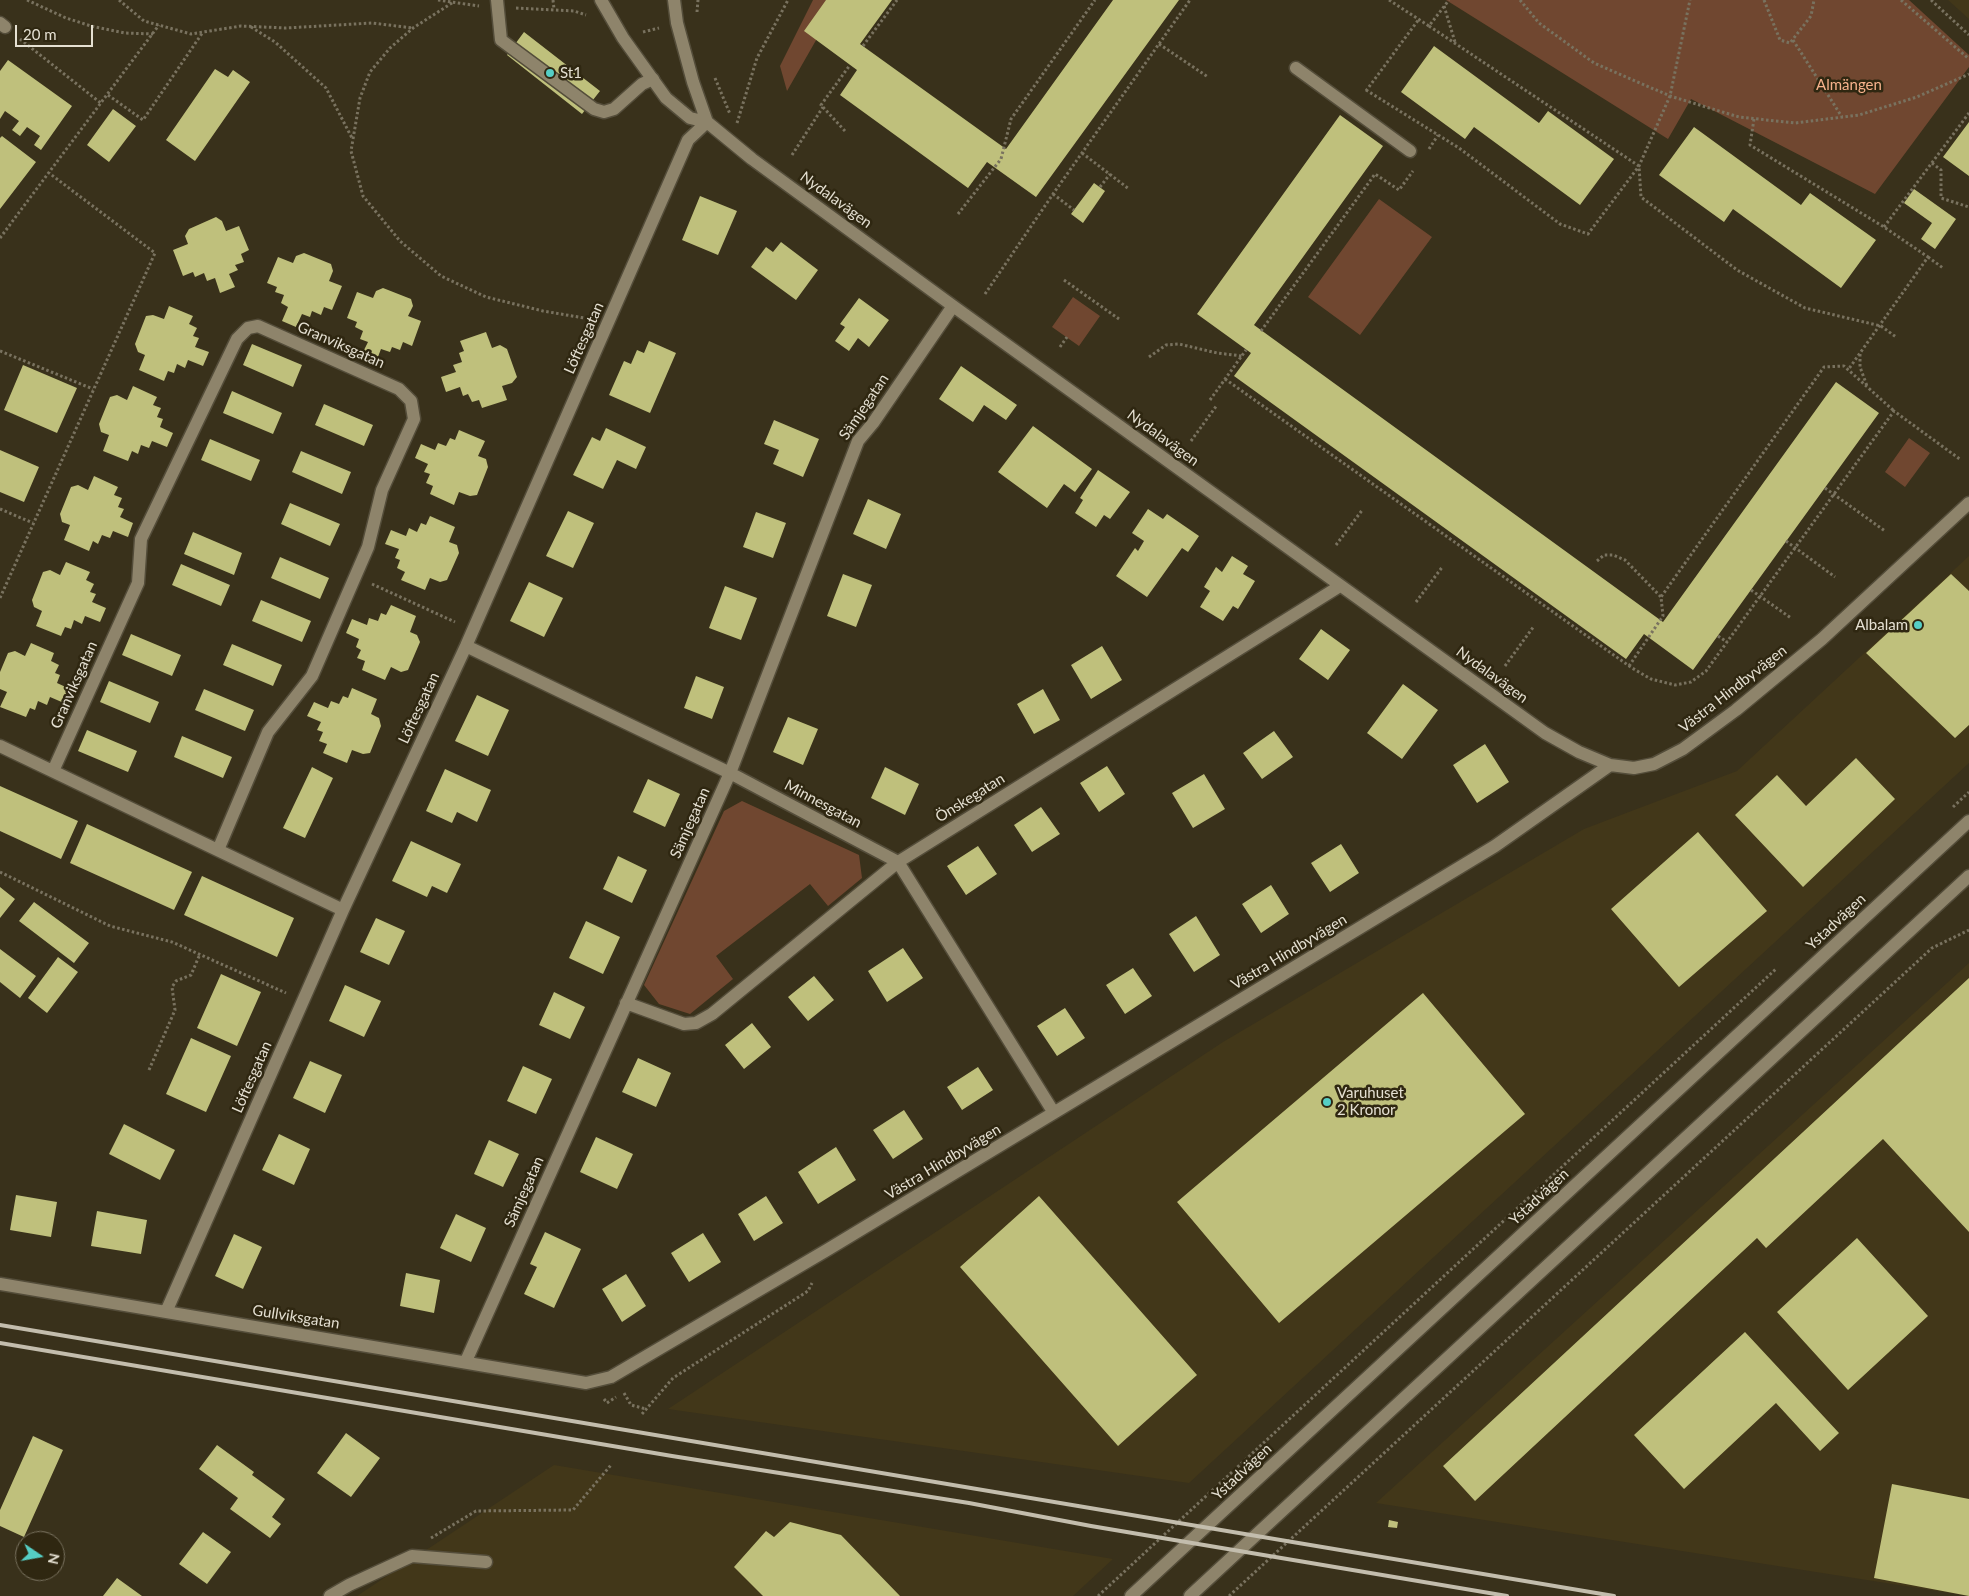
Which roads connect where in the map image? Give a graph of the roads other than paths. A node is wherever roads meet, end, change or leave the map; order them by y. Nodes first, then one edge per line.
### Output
1 (497, 0) edge
2 (601, 0) edge
3 (674, 0) edge
4 (1296, 68) dead end
5 (653, 79) junction
6 (707, 122) junction
7 (1410, 151) dead end
8 (953, 306) junction
9 (1969, 503) edge
10 (1340, 586) junction
11 (466, 646) junction
12 (0, 746) edge
13 (1610, 765) junction
14 (53, 771) junction
15 (730, 773) junction
16 (1969, 821) edge
17 (218, 850) junction
18 (898, 862) junction
19 (1969, 876) edge
20 (343, 910) junction
21 (626, 1003) junction
22 (1054, 1113) junction
23 (0, 1284) edge
24 (166, 1312) junction
25 (466, 1362) junction
26 (586, 1383) joint
27 (486, 1562) dead end
28 (330, 1596) edge
29 (1131, 1596) edge
30 (1190, 1596) edge

1 - 5 street
2 - 5 street, Nydalavägen
3 - 6 street
4 - 7 street
5 - 6 street, Nydalavägen
6 - 8 street, Nydalavägen
6 - 11 street, Löftesgatan
8 - 10 street, Nydalavägen
8 - 15 street, Sämjegatan
9 - 13 street, Västra Hindbyvägen
10 - 13 street, Nydalavägen
10 - 18 street, Önskegatan
11 - 15 street, Minnesgatan
11 - 20 street, Löftesgatan
12 - 14 street
13 - 22 street, Västra Hindbyvägen
14 - 17 street
14 - 17 street, Granviksgatan
15 - 18 street, Minnesgatan
15 - 21 street, Sämjegatan
16 - 29 street, Ystadvägen
17 - 20 street
18 - 21 street, Önskegatan
18 - 22 street
19 - 30 street
20 - 24 street, Löftesgatan
21 - 25 street, Sämjegatan
22 - 26 street, Västra Hindbyvägen
23 - 24 street, Gullviksgatan
24 - 25 street, Gullviksgatan
25 - 26 street, Gullviksgatan
27 - 28 street

